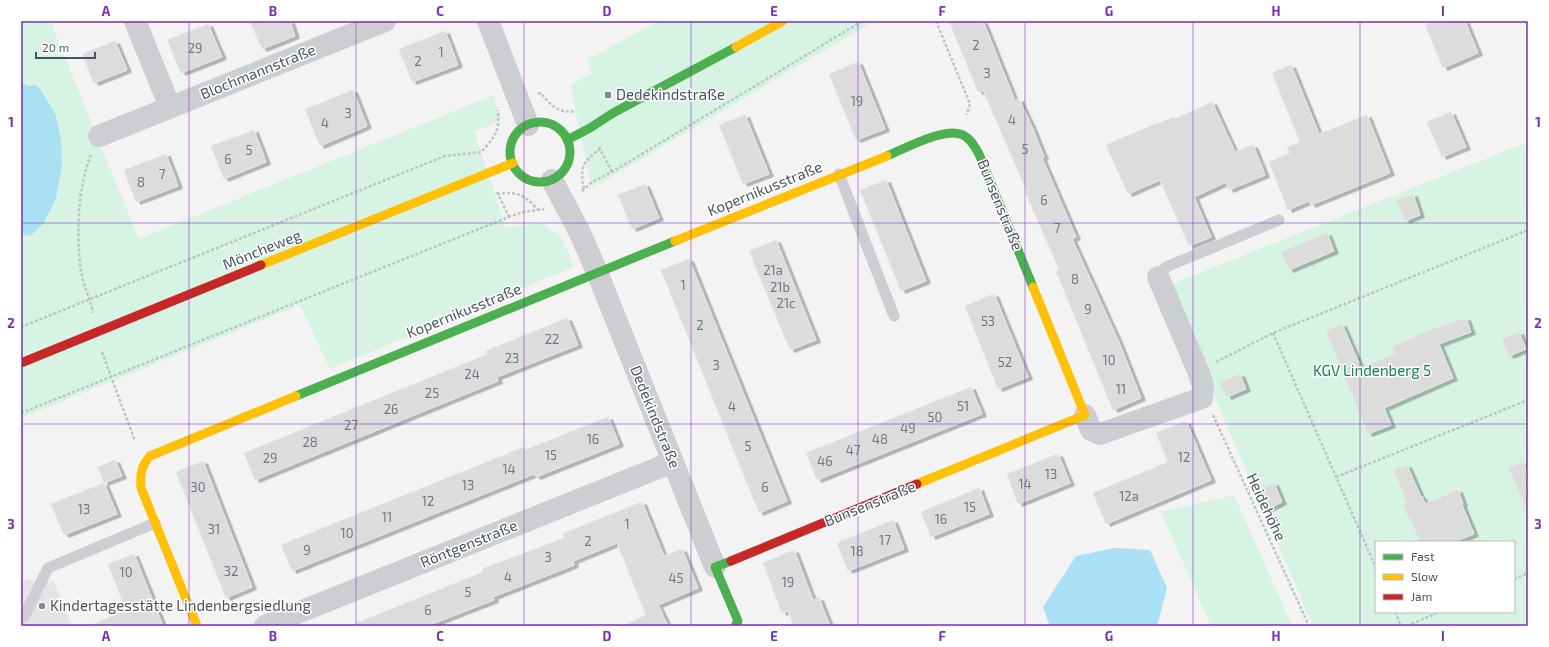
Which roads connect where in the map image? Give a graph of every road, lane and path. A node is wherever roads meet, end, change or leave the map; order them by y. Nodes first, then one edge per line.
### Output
1 (135, 21) edge
2 (385, 21) edge
3 (488, 21) edge
4 (783, 21) edge
5 (862, 21) edge
6 (936, 21) edge
7 (342, 29) edge
8 (170, 107) junction
9 (528, 125) junction
10 (962, 133) junction
11 (99, 136) joint
12 (567, 140) junction
13 (600, 149) dead end
14 (481, 152) dead end
15 (513, 163) junction
16 (839, 174) junction
17 (552, 180) junction
18 (584, 189) junction
19 (497, 194) dead end
20 (563, 203) junction
21 (538, 210) junction
22 (1279, 220) dead end
23 (1528, 230) edge
24 (597, 272) junction
25 (1158, 277) joint
26 (90, 300) junction
27 (894, 316) dead end
28 (21, 327) edge
29 (97, 332) junction
30 (1273, 333) junction
31 (21, 363) edge
32 (1198, 371) junction
33 (111, 377) junction
34 (1202, 398) junction
35 (1528, 400) edge
36 (21, 413) edge
37 (1085, 415) junction
38 (673, 462) junction
39 (144, 463) junction
40 (1336, 477) junction
41 (155, 523) junction
42 (1375, 566) edge
43 (715, 567) junction
44 (1528, 573) edge
45 (1515, 579) edge
46 (1395, 613) edge
47 (1437, 613) edge
48 (24, 617) dead end
49 (197, 626) edge
50 (265, 626) edge
51 (735, 626) edge
52 (1309, 626) edge
53 (1401, 626) edge
54 (1406, 626) edge

1 - 8 street
2 - 7 street, Blochmannstraße
3 - 9 street
4 - 12 street
5 - 18 path
6 - 10 path
7 - 8 street, Blochmannstraße
8 - 11 street, Blochmannstraße
9 - 12 street
9 - 15 street
10 - 16 street, Kopernikusstraße
10 - 37 street, Bunsenstraße
11 - 26 path
12 - 17 street
13 - 18 path
14 - 26 path
15 - 17 street
15 - 29 street, Möncheweg
16 - 24 street, Kopernikusstraße
16 - 27 lane
17 - 20 street, Dedekindstraße
18 - 20 path
19 - 21 path
20 - 21 path
20 - 24 street, Dedekindstraße
21 - 33 path
22 - 25 lane
23 - 30 path
24 - 38 street, Dedekindstraße
24 - 39 street, Kopernikusstraße
25 - 32 street
26 - 28 path
26 - 29 path
29 - 31 street, Möncheweg
29 - 33 path
30 - 32 path
30 - 40 path
32 - 34 street
33 - 36 path
33 - 39 path
34 - 37 street, Bunsenstraße
34 - 52 path, Heidehöhe
35 - 40 path
37 - 43 street, Bunsenstraße
38 - 43 street, Dedekindstraße
38 - 50 street, Röntgenstraße
39 - 41 street
40 - 42 path
41 - 48 lane
41 - 49 street
43 - 51 street
44 - 45 path
46 - 53 path
47 - 54 path

